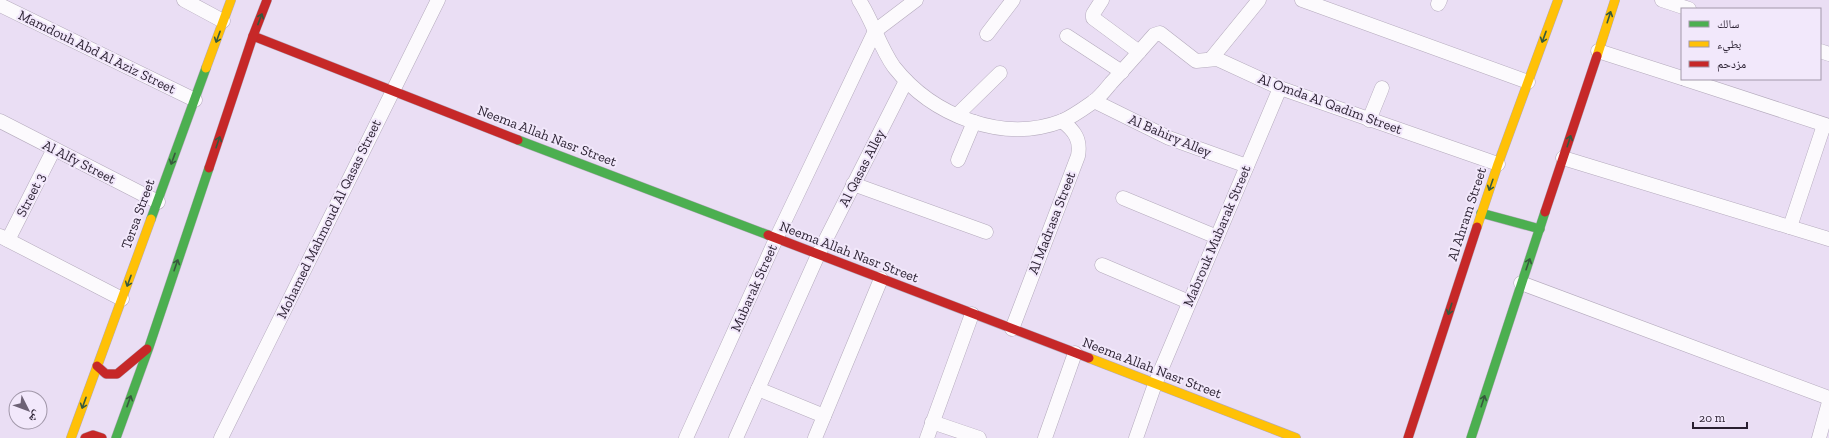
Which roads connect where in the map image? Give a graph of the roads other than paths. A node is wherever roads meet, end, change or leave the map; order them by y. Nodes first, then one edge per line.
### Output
1 (184, 0) edge
2 (231, 0) edge
3 (267, 0) edge
4 (438, 0) edge
5 (859, 0) edge
6 (916, 0) edge
7 (1013, 0) edge
8 (1102, 0) edge
9 (1259, 0) edge
10 (1302, 0) edge
11 (1558, 0) edge
12 (1615, 0) edge
13 (1662, 0) edge
14 (0, 5) edge
15 (1686, 8) edge
16 (223, 21) junction
17 (875, 31) junction
18 (987, 34) dead end
19 (253, 36) junction
20 (1067, 36) dead end
21 (1598, 51) junction
22 (1139, 52) junction
23 (1212, 59) junction
24 (1122, 72) junction
25 (1000, 74) dead end
26 (1681, 78) edge
27 (1686, 80) edge
28 (906, 81) junction
29 (1528, 82) junction
30 (1280, 88) junction
31 (1382, 88) dead end
32 (392, 92) junction
33 (195, 100) junction
34 (1094, 101) junction
35 (956, 114) junction
36 (1369, 120) junction
37 (0, 121) edge
38 (1062, 121) junction
39 (974, 122) junction
40 (1827, 126) edge
41 (54, 149) junction
42 (1563, 158) junction
43 (958, 160) dead end
44 (1498, 164) junction
45 (1247, 166) junction
46 (853, 184) junction
47 (1123, 198) dead end
48 (158, 202) junction
49 (1481, 213) junction
50 (1790, 227) junction
51 (1540, 229) junction
52 (986, 232) dead end
53 (1217, 237) junction
54 (4, 238) edge
55 (776, 239) junction
56 (1829, 239) edge
57 (818, 255) junction
58 (1102, 265) dead end
59 (881, 279) junction
60 (1521, 284) junction
61 (122, 299) junction
62 (1190, 302) junction
63 (972, 314) junction
64 (1012, 329) junction
65 (149, 347) junction
66 (1075, 353) junction
67 (97, 366) junction
68 (1155, 384) junction
69 (758, 389) junction
70 (1829, 398) edge
71 (1829, 402) edge
72 (824, 416) junction
73 (932, 422) junction
74 (71, 438) edge
75 (85, 438) edge
76 (102, 438) edge
77 (116, 438) edge
78 (221, 438) edge
79 (686, 438) edge
80 (736, 438) edge
81 (815, 438) edge
82 (927, 438) edge
83 (979, 438) edge
84 (1045, 438) edge
85 (1136, 438) edge
86 (1296, 438) edge
87 (1408, 438) edge
88 (1471, 438) edge
89 (1819, 438) edge

1 - 16 street
2 - 16 main road, Tersa Street
19 -> 3 main road
4 - 32 street, Mohamed Mahmoud Al Qasas Street
5 - 17 street, Al Omda Al Qadim Street
6 - 17 street
7 - 18 street
8 - 22 street
9 - 23 street
10 - 29 street
11 -> 29 main road, Al Ahram Street
21 -> 12 main road
13 - 15 street
14 - 33 street, Mamdouh Abd Al Aziz Street
16 -> 33 main road, Tersa Street
17 - 28 street, Al Omda Al Qadim Street
17 - 55 street, Mubarak Street
19 - 32 main road, Neema Allah Nasr Street
65 -> 19 main road
20 - 24 street
21 - 26 street
42 -> 21 main road
22 - 23 street, Al Omda Al Qadim Street
22 - 24 street, Al Omda Al Qadim Street
23 - 30 street, Al Omda Al Qadim Street
24 - 34 street, Al Omda Al Qadim Street
25 - 35 street
27 - 40 street
28 - 35 street, Al Omda Al Qadim Street
28 - 46 street, Al Qasas Alley
29 - 44 main road, Al Ahram Street
30 - 36 street, Al Omda Al Qadim Street
30 - 45 street, Mabrouk Mubarak Street
31 - 36 street
32 - 55 main road, Neema Allah Nasr Street
32 - 78 street, Mohamed Mahmoud Al Qasas Street
33 -> 48 main road, Tersa Street
34 - 38 street, Al Omda Al Qadim Street
34 - 45 street, Al Bahiry Alley
35 - 39 street, Al Omda Al Qadim Street
36 - 44 street, Al Omda Al Qadim Street
37 - 41 street, Al Alfy Street
38 - 39 street, Al Omda Al Qadim Street
38 - 64 street, Al Madrasa Street
39 - 43 street
40 - 50 street
41 - 48 street, Al Alfy Street
41 - 54 street, Street 3
42 - 50 street
42 - 51 main road
44 -> 49 main road, Al Ahram Street
45 - 53 street, Mabrouk Mubarak Street
46 - 52 street
46 - 57 street, Al Qasas Alley
47 - 53 street
48 -> 61 main road, Tersa Street
49 - 51 main road
49 -> 87 main road, Al Ahram Street
50 - 56 street
60 -> 51 main road
53 - 62 street, Mabrouk Mubarak Street
54 - 61 street
55 - 57 main road, Neema Allah Nasr Street
55 - 79 street, Mubarak Street
57 - 59 main road, Neema Allah Nasr Street
57 - 69 street, Al Qasas Alley
58 - 62 street
59 - 63 main road, Neema Allah Nasr Street
59 - 72 street
60 - 70 street
88 -> 60 main road
61 - 67 main road, Tersa Street
62 - 68 street, Mabrouk Mubarak Street
63 - 64 main road, Neema Allah Nasr Street
63 - 73 street
64 - 66 main road, Neema Allah Nasr Street
65 - 67 main road
77 -> 65 main road
66 - 68 main road, Neema Allah Nasr Street
66 - 84 street
67 -> 74 main road, Tersa Street
68 - 85 street, Mabrouk Mubarak Street
68 - 86 main road, Neema Allah Nasr Street
69 - 72 street
69 - 80 street, Al Qasas Alley
71 - 89 street
72 - 81 street
73 - 82 street
73 - 83 street
75 - 76 main road

